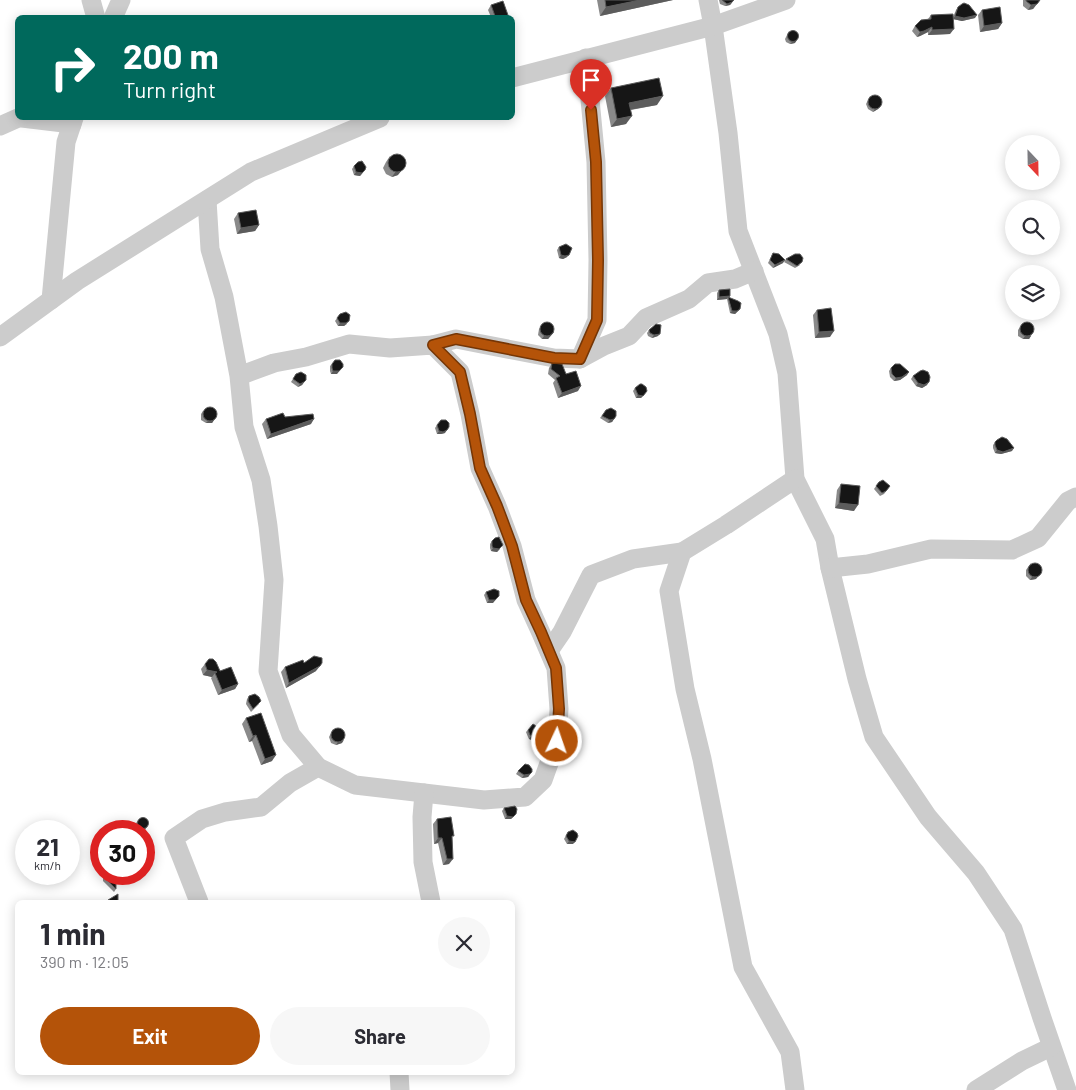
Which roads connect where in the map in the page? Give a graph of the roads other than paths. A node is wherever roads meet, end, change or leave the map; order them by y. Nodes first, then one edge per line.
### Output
1 (90, 0) edge
2 (121, 0) edge
3 (708, 0) edge
4 (786, 0) edge
5 (95, 15) edge
6 (114, 15) edge
7 (713, 26) junction
8 (586, 58) junction
9 (515, 77) edge
10 (15, 120) edge
11 (55, 120) edge
12 (375, 120) edge
13 (72, 121) edge
14 (0, 126) edge
15 (206, 200) junction
16 (754, 271) junction
17 (52, 300) junction
18 (0, 337) edge
19 (433, 345) junction
20 (580, 359) junction
21 (239, 376) junction
22 (795, 479) junction
23 (1076, 497) edge
24 (682, 552) junction
25 (830, 568) junction
26 (549, 651) junction
27 (318, 767) junction
28 (424, 792) junction
29 (198, 900) edge
30 (431, 900) edge
31 (1051, 1047) junction
32 (399, 1075) edge
33 (400, 1090) edge
34 (794, 1090) edge
35 (976, 1090) edge
36 (1067, 1090) edge

1 - 5 street
2 - 6 street
3 - 7 street
4 - 7 street
7 - 8 street
7 - 16 street
8 - 9 street
8 - 20 street
10 - 14 street
11 - 13 street
12 - 15 street
13 - 17 street
15 - 17 street
15 - 21 street
16 - 20 street
16 - 22 street
17 - 18 street
19 - 20 street
19 - 21 street
19 - 26 street
21 - 27 street
22 - 24 street
22 - 25 street
23 - 25 street
24 - 26 street
24 - 34 street
25 - 31 street
26 - 28 street
27 - 28 street
27 - 29 street
28 - 30 street
31 - 35 street
31 - 36 street
32 - 33 street

